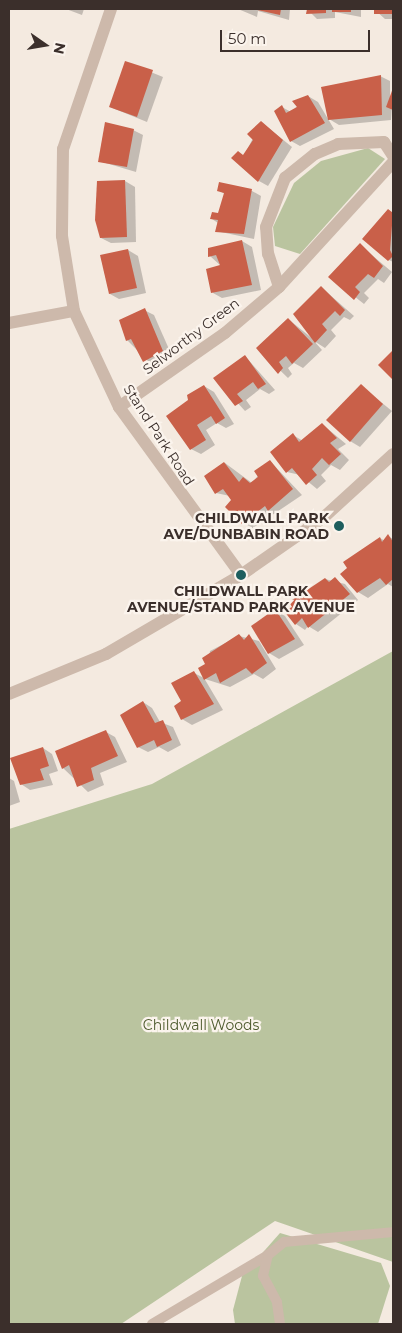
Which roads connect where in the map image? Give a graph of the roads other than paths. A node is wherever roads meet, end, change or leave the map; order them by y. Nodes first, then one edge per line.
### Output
1 (111, 9) edge
2 (393, 156) edge
3 (393, 162) edge
4 (279, 287) junction
5 (74, 311) junction
6 (9, 323) edge
7 (119, 407) junction
8 (393, 454) edge
9 (241, 575) junction
10 (9, 694) edge
11 (393, 1232) edge
12 (268, 1255) junction
13 (152, 1324) edge
14 (280, 1324) edge

1 - 5 street, Stand Park Road
2 - 4 street
3 - 4 street, Selworthy Green
4 - 7 street, Selworthy Green
5 - 6 street
5 - 7 street, Stand Park Road
7 - 9 street, Stand Park Road
8 - 9 street
9 - 10 street
11 - 12 lane
12 - 13 lane
12 - 14 lane

